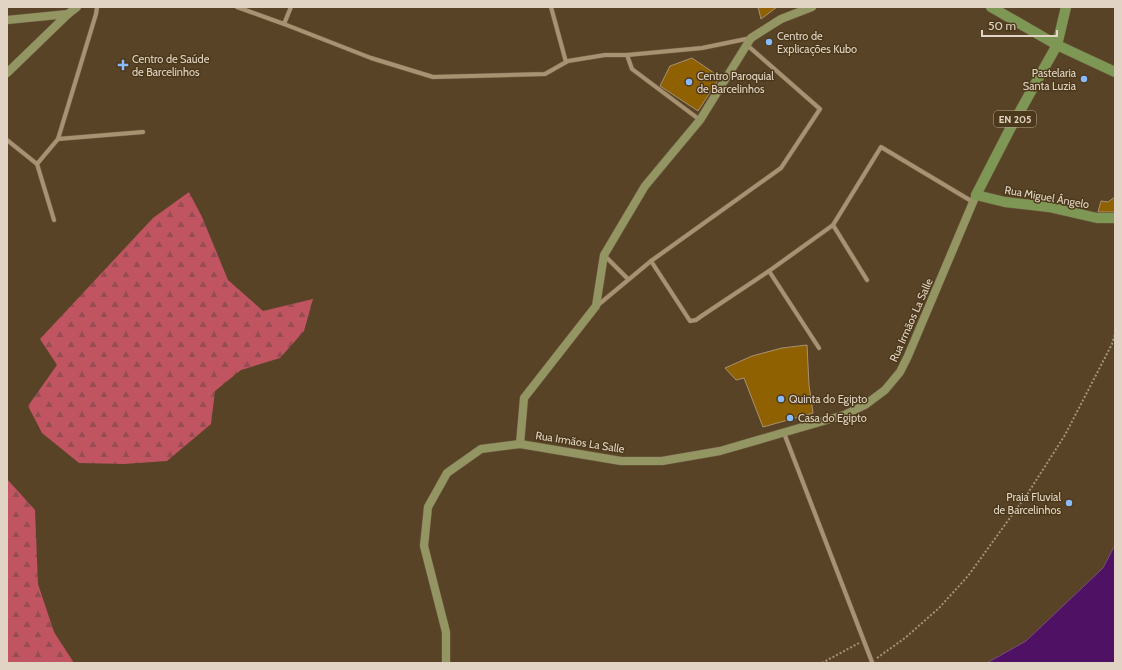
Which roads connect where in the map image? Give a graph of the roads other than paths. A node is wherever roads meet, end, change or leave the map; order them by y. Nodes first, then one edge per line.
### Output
1 (77, 7) edge
2 (97, 7) edge
3 (237, 7) edge
4 (291, 7) edge
5 (552, 7) edge
6 (812, 7) edge
7 (991, 7) edge
8 (1066, 7) edge
9 (68, 14) junction
10 (7, 20) edge
11 (284, 24) junction
12 (749, 41) junction
13 (1057, 45) junction
14 (627, 55) junction
15 (566, 62) junction
16 (1115, 72) edge
17 (7, 73) edge
18 (700, 120) junction
19 (143, 132) dead end
20 (58, 139) junction
21 (7, 140) edge
22 (37, 164) junction
23 (974, 199) junction
24 (1115, 218) edge
25 (54, 220) dead end
26 (833, 225) junction
27 (604, 255) junction
28 (651, 261) junction
29 (769, 271) junction
30 (628, 280) junction
31 (868, 280) dead end
32 (596, 306) junction
33 (819, 348) dead end
34 (783, 433) junction
35 (520, 444) junction
36 (872, 662) road end
37 (446, 663) edge

1 - 9 main road
2 - 20 street
3 - 11 street
4 - 11 street
5 - 15 street
6 - 12 main road
7 - 13 main road
8 - 13 main road, EN 205
9 - 10 main road
9 - 17 main road
11 - 15 street
12 - 14 street
12 - 18 main road
12 - 28 street
13 - 16 main road
13 - 23 main road, EN 205
14 - 15 street
14 - 18 street
18 - 27 main road
19 - 20 street
20 - 22 street
21 - 22 street
22 - 25 street
23 - 24 main road, Rua Miguel Ângelo
23 - 26 street
23 - 34 main road, Rua Irmãos La Salle
26 - 29 street
26 - 31 street
27 - 30 street
27 - 32 main road
28 - 29 street
28 - 30 street
29 - 33 street
30 - 32 street
32 - 35 main road
34 - 35 main road, Rua Irmãos La Salle
34 - 36 street
35 - 37 main road, Rua Irmãos La Salle

